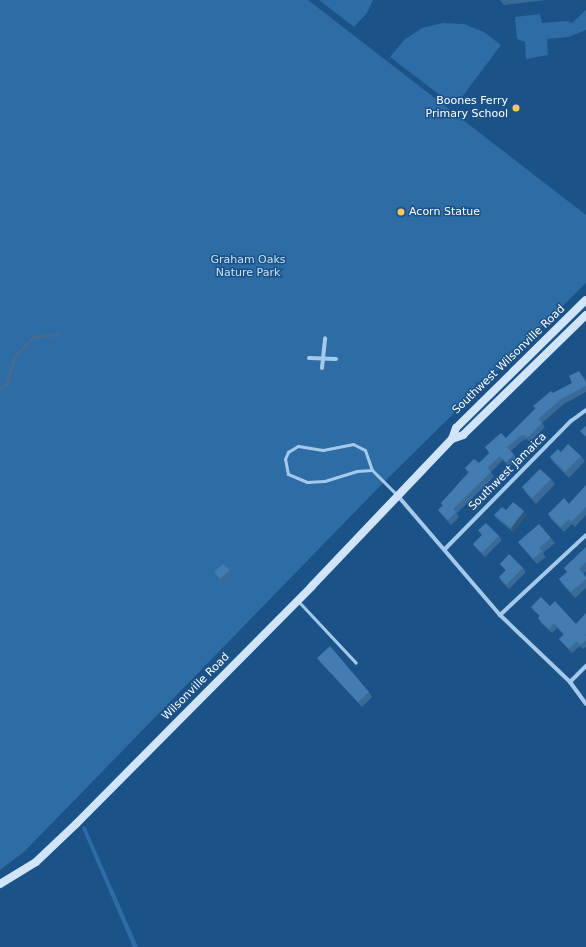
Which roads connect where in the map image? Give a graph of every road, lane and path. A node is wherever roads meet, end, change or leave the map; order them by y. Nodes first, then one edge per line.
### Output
1 (586, 300) edge
2 (586, 315) edge
3 (325, 338) dead end
4 (309, 358) dead end
5 (323, 359) junction
6 (336, 360) dead end
7 (322, 368) dead end
8 (586, 410) edge
9 (452, 439) junction
10 (372, 470) junction
11 (398, 496) junction
12 (586, 535) edge
13 (445, 549) junction
14 (298, 600) junction
15 (500, 615) junction
16 (356, 663) dead end
17 (586, 666) edge
18 (570, 682) junction
19 (586, 704) edge
20 (0, 884) edge

1 - 9 main road, Southwest Wilsonville Road
2 - 9 main road, Southwest Wilsonville Road
3 - 5 street
4 - 5 street
5 - 6 street
5 - 7 street
8 - 13 street, Southwest Jamaica
9 - 11 main road, Southwest Wilsonville Road
10 - 10 lane
10 - 11 lane
11 - 13 street
11 - 14 main road, Wilsonville Road
12 - 15 street
13 - 15 street
14 - 16 lane
14 - 20 main road, Wilsonville Road
15 - 18 street
17 - 18 street
18 - 19 street

